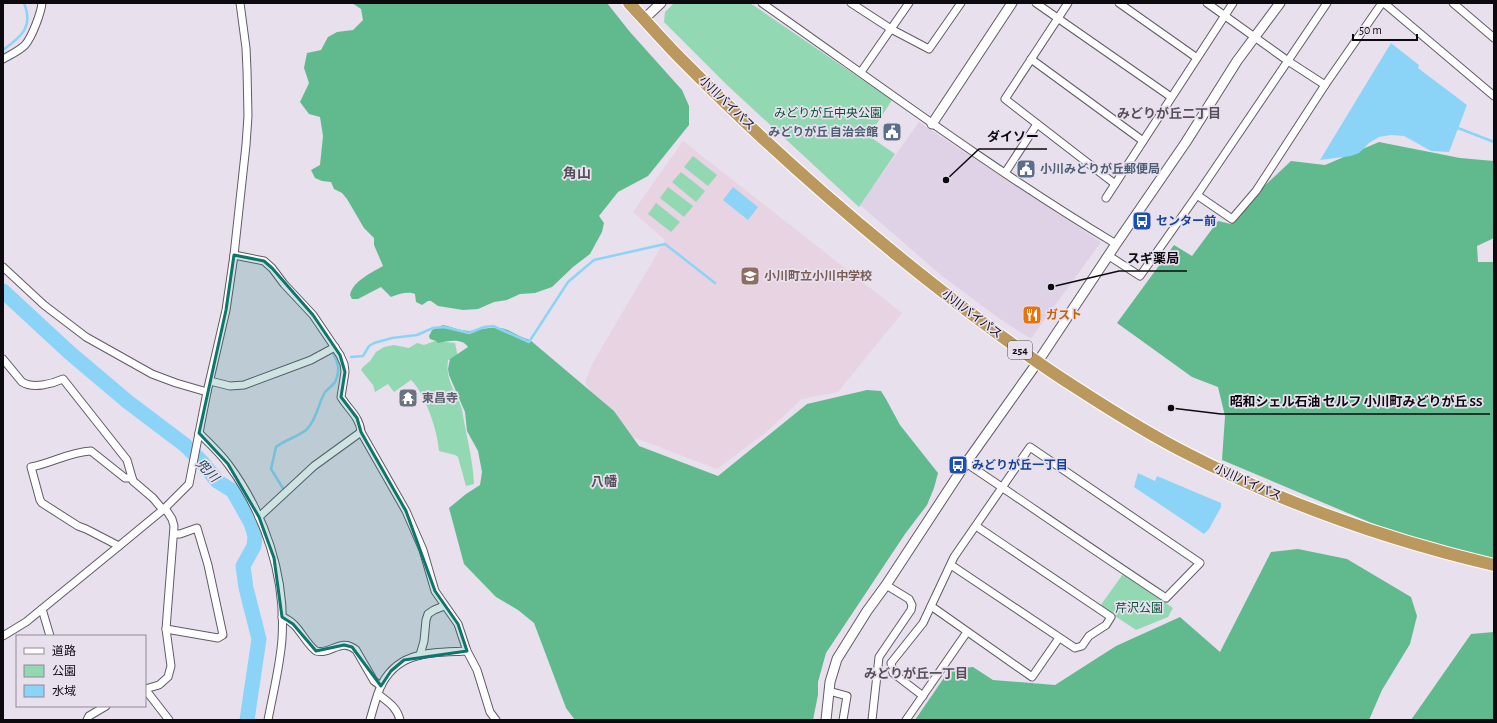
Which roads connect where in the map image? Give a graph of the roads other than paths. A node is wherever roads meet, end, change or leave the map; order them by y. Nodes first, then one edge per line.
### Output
1 (42, 3) edge
2 (240, 3) edge
3 (629, 3) edge
4 (661, 3) edge
5 (762, 3) edge
6 (909, 3) edge
7 (960, 3) edge
8 (1012, 3) edge
9 (1036, 3) edge
10 (1068, 3) edge
11 (1119, 3) edge
12 (1207, 3) edge
13 (1233, 3) edge
14 (1280, 3) edge
15 (1327, 3) edge
16 (1383, 3) edge
17 (1453, 3) edge
18 (855, 4) edge
19 (1224, 15) junction
20 (1057, 18) junction
21 (644, 19) junction
22 (891, 29) junction
23 (1255, 36) junction
24 (1494, 38) edge
25 (1197, 58) junction
26 (3, 59) edge
27 (1031, 59) junction
28 (1288, 61) junction
29 (861, 72) junction
30 (1325, 85) junction
31 (1494, 96) edge
32 (1171, 97) junction
33 (932, 124) junction
34 (1037, 124) junction
35 (1142, 141) junction
36 (1005, 173) junction
37 (1115, 184) junction
38 (1197, 195) junction
39 (1106, 198) dead end
40 (1116, 244) junction
41 (234, 254) junction
42 (1109, 256) junction
43 (3, 267) edge
44 (335, 347) junction
45 (3, 359) edge
46 (1037, 363) junction
47 (210, 381) junction
48 (207, 392) junction
49 (361, 432) junction
50 (199, 433) junction
51 (966, 463) junction
52 (132, 478) junction
53 (1002, 488) junction
54 (164, 509) junction
55 (259, 517) junction
56 (976, 526) junction
57 (174, 534) junction
58 (119, 546) junction
59 (951, 565) junction
60 (1494, 565) edge
61 (886, 585) junction
62 (444, 606) junction
63 (932, 606) junction
64 (42, 609) junction
65 (282, 617) junction
66 (166, 629) junction
67 (967, 632) junction
68 (50, 635) edge
69 (3, 636) edge
70 (1059, 638) junction
71 (467, 651) junction
72 (420, 655) junction
73 (381, 686) junction
74 (146, 689) edge
75 (146, 690) edge
76 (829, 691) junction
77 (378, 694) junction
78 (923, 696) junction
79 (93, 709) edge
80 (87, 720) edge
81 (169, 720) edge
82 (268, 720) edge
83 (370, 720) edge
84 (400, 720) edge
85 (496, 720) edge
86 (826, 720) edge
87 (843, 720) edge
88 (872, 720) edge
89 (906, 720) edge

1 - 26 street
2 - 41 street
3 - 21 highway, 小川バイパス / 254
4 - 21 street
5 - 29 street
6 - 22 street
7 - 22 street
8 - 33 street
9 - 20 street
10 - 20 street
11 - 25 street
12 - 19 street
13 - 19 street
14 - 23 street
15 - 28 street
16 - 30 street
16 - 31 street
17 - 24 street
18 - 22 street
19 - 23 street
19 - 25 street
20 - 27 street
20 - 32 street
21 - 46 highway, 小川バイパス / 254
22 - 29 street
23 - 28 street
23 - 40 street
25 - 32 street
27 - 34 street
27 - 35 street
28 - 30 street
28 - 38 street
29 - 33 street
30 - 38 street
32 - 35 street
33 - 36 street
34 - 36 street
34 - 37 street
35 - 37 street
36 - 40 street
37 - 39 street
38 - 42 street
40 - 42 street
41 - 44 street
41 - 47 street
42 - 46 street
43 - 48 street
44 - 47 street
44 - 49 street
45 - 52 street
46 - 51 street
46 - 60 highway, 小川バイパス / 254
47 - 48 street
48 - 50 street
49 - 55 street
49 - 62 street
50 - 54 street
50 - 55 street
51 - 53 street
51 - 61 street
52 - 54 street
52 - 58 street
53 - 53 street
53 - 56 street
54 - 57 street
54 - 58 street
55 - 65 street
56 - 59 street
56 - 70 street
57 - 66 street
57 - 66 street
58 - 64 street
59 - 63 street
59 - 70 street
61 - 76 street
61 - 88 street
62 - 71 street
62 - 72 street
63 - 67 street
63 - 78 street
64 - 68 street
64 - 69 street
65 - 73 street
65 - 82 street
66 - 74 street
67 - 70 street
67 - 78 street
71 - 72 street
71 - 85 street
72 - 73 street
73 - 77 street
75 - 81 street
76 - 86 street
76 - 87 street
77 - 83 street
77 - 84 street
78 - 89 street
79 - 80 street

